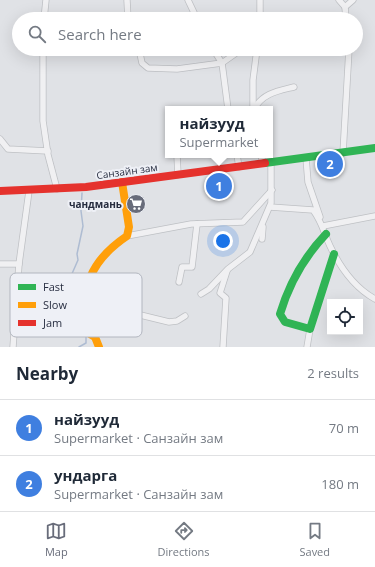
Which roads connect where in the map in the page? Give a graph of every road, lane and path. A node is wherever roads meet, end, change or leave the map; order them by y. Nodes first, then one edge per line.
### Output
1 (46, 0) edge
2 (127, 0) edge
3 (188, 0) edge
4 (260, 0) edge
5 (339, 0) edge
6 (353, 0) edge
7 (345, 7) junction
8 (45, 12) edge
9 (128, 12) edge
10 (194, 12) edge
11 (260, 12) edge
12 (345, 12) edge
13 (43, 56) edge
14 (140, 56) edge
15 (218, 56) edge
16 (232, 56) edge
17 (256, 56) edge
18 (349, 56) edge
19 (222, 63) junction
20 (294, 87) dead end
21 (228, 106) edge
22 (253, 106) edge
23 (255, 106) edge
24 (0, 139) edge
25 (375, 148) edge
26 (48, 151) junction
27 (343, 153) junction
28 (177, 158) edge
29 (238, 158) edge
30 (306, 158) junction
31 (265, 160) edge
32 (239, 167) junction
33 (178, 175) junction
34 (122, 182) junction
35 (57, 189) junction
36 (0, 190) edge
37 (272, 190) junction
38 (29, 191) junction
39 (270, 207) junction
40 (375, 216) edge
41 (265, 221) junction
42 (197, 224) junction
43 (323, 227) junction
44 (127, 236) junction
45 (262, 239) dead end
46 (334, 254) junction
47 (0, 264) edge
48 (19, 264) junction
49 (228, 269) junction
50 (18, 273) edge
51 (92, 273) edge
52 (179, 282) dead end
53 (201, 294) dead end
54 (375, 299) edge
55 (142, 315) edge
56 (185, 316) dead end
57 (310, 329) junction
58 (14, 337) edge
59 (95, 337) edge
60 (13, 347) edge
61 (99, 347) edge
62 (223, 347) edge
63 (307, 347) edge

1 - 8 street
2 - 9 street
3 - 10 street
4 - 11 street
5 - 7 street
6 - 7 street
7 - 12 street
13 - 26 street
14 - 19 street
15 - 19 street
16 - 19 street
17 - 22 street
18 - 27 street
19 - 21 street
20 - 23 street
24 - 26 street
25 - 27 street, Санзайн зам
26 - 35 street
27 - 30 street, Санзайн зам
28 - 33 street
29 - 32 street
30 - 31 street, Санзайн зам
30 - 43 street
31 - 32 street, Санзайн зам
31 - 37 street
32 - 33 street, Санзайн зам
33 - 34 street, Санзайн зам
34 - 35 street, Санзайн зам
34 - 44 street
35 - 38 street, Санзайн зам
36 - 38 street, Санзайн зам
37 - 39 street
37 - 42 street
38 - 48 street
39 - 41 street
39 - 43 street
40 - 43 street
41 - 45 street
41 - 49 street
42 - 44 street
42 - 52 street
43 - 46 street
43 - 57 street
44 - 51 street
46 - 54 street
46 - 57 street
47 - 48 street
48 - 50 street
49 - 53 street
49 - 62 street
55 - 56 street
57 - 63 street
58 - 60 street
59 - 61 street

